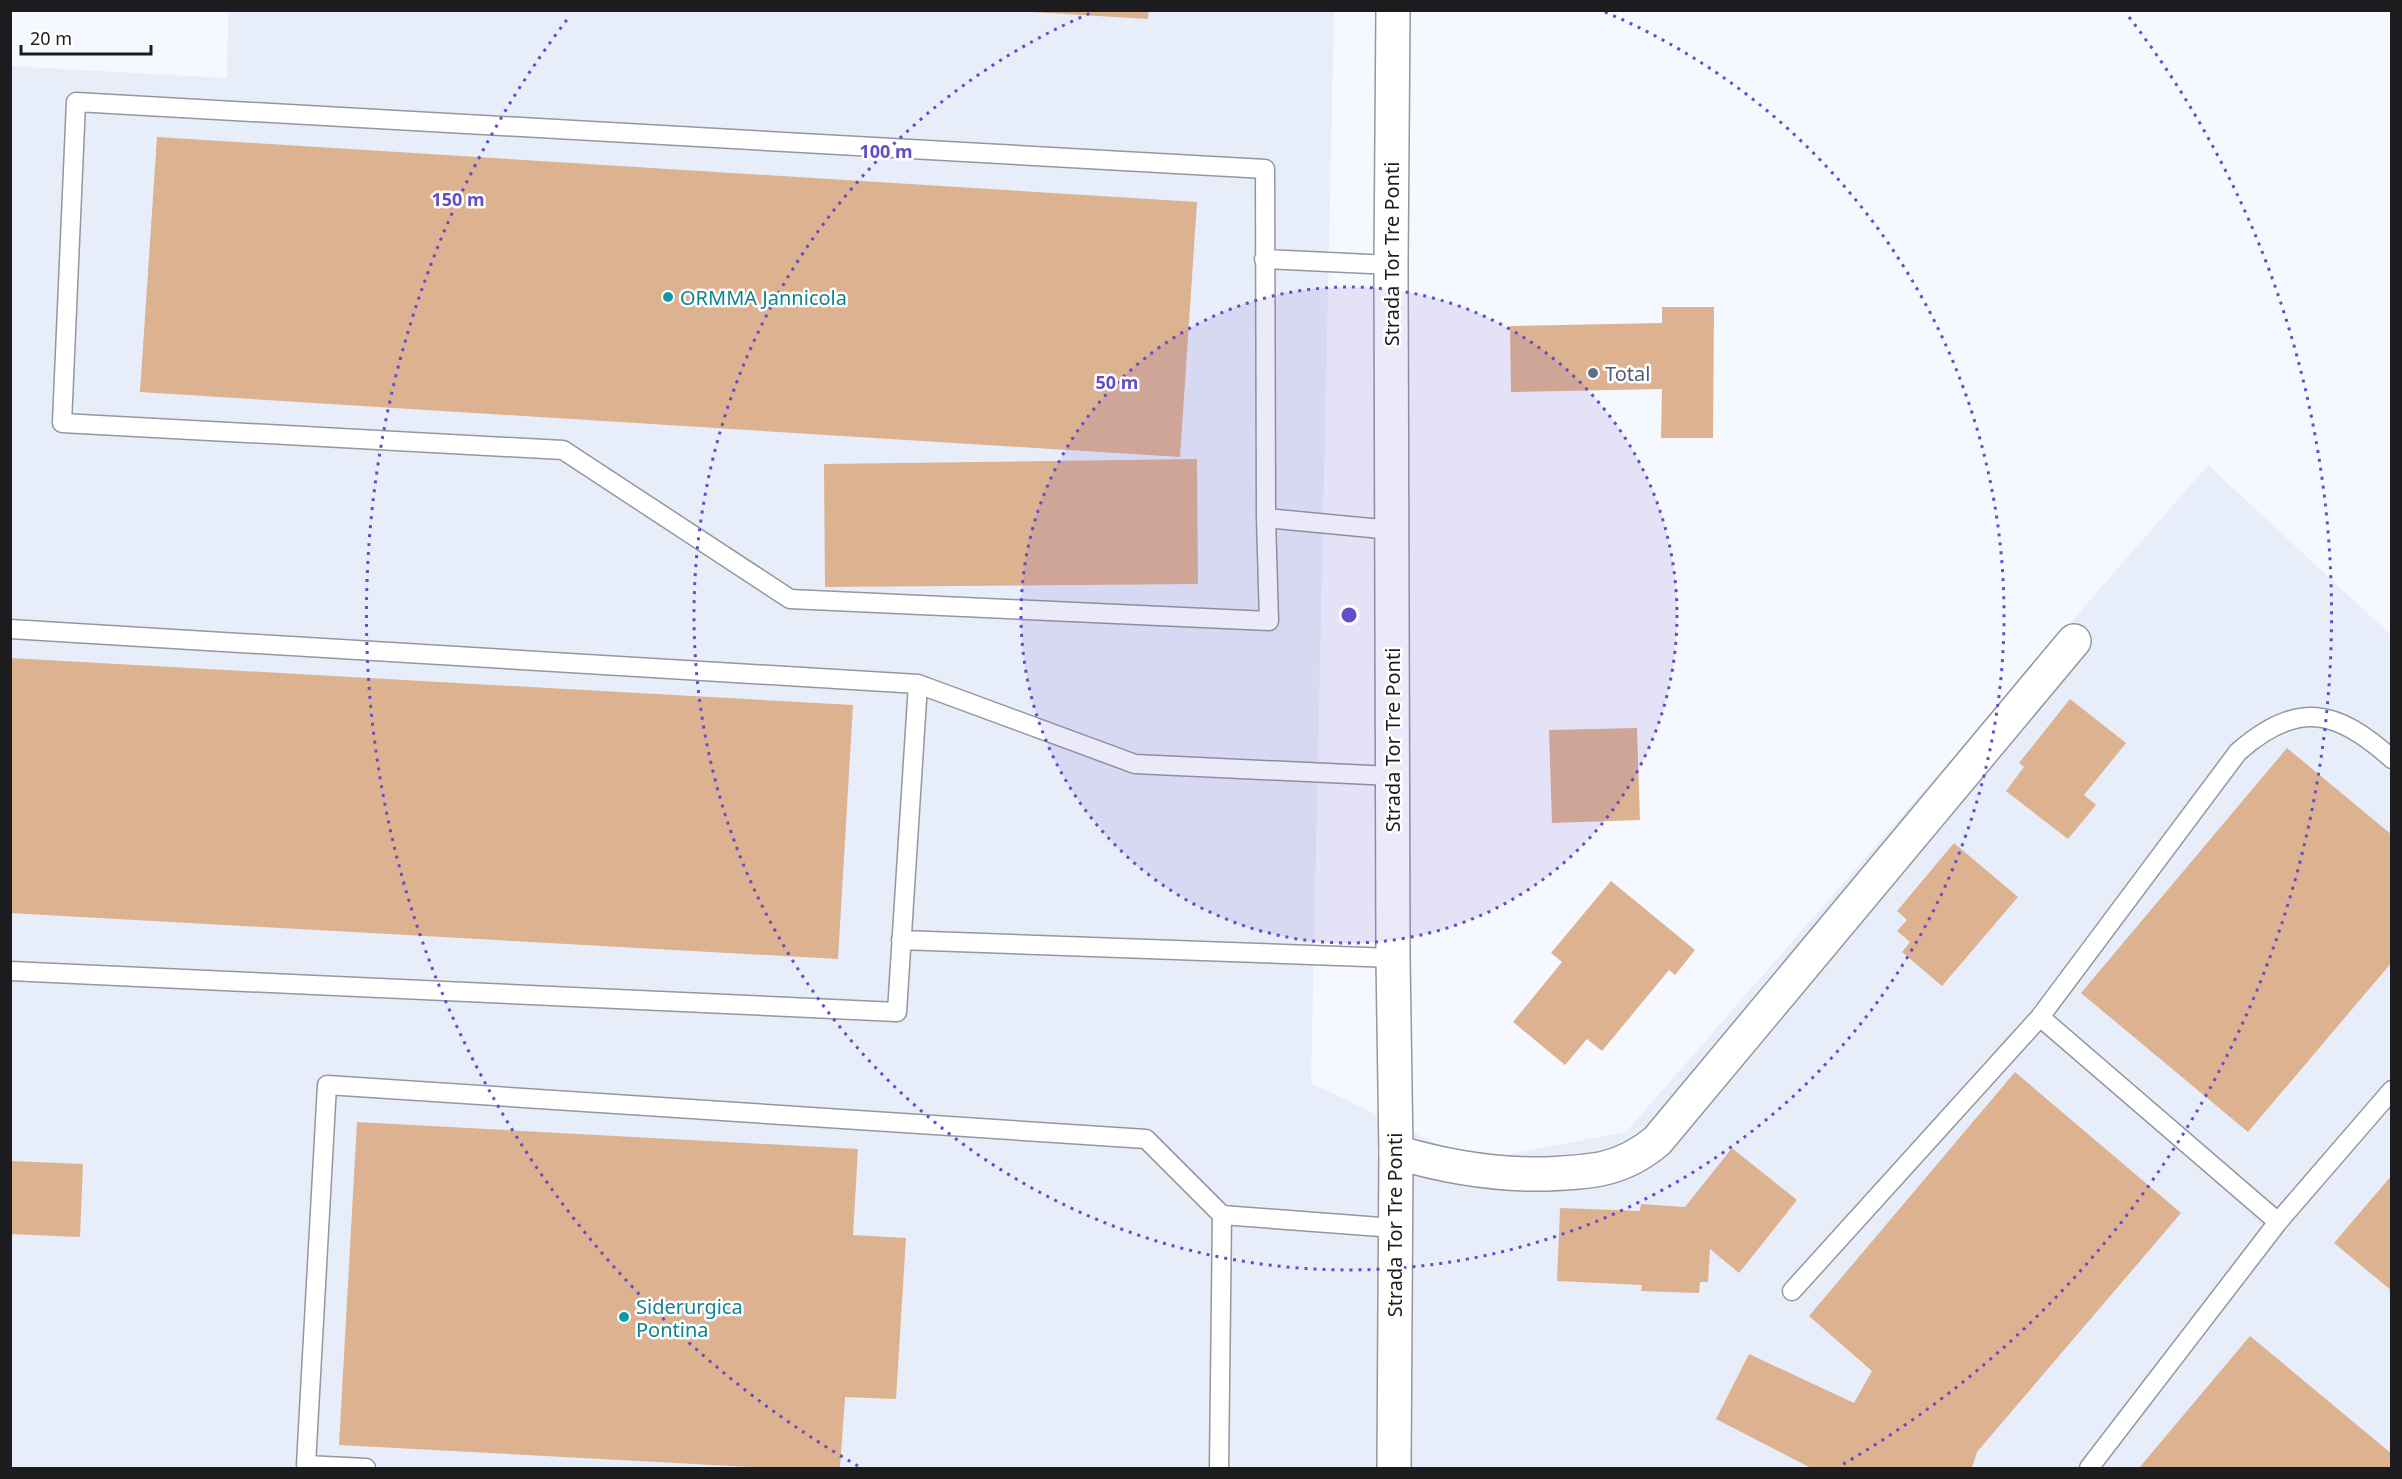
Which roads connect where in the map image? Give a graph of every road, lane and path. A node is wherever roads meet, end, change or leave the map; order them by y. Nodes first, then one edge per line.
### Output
1 (1393, 10) edge
2 (1264, 259) junction
3 (1391, 265) junction
4 (1266, 518) junction
5 (1392, 530) junction
6 (10, 629) edge
7 (2074, 641) dead end
8 (918, 684) junction
9 (2391, 759) edge
10 (1392, 776) junction
11 (901, 940) junction
12 (1393, 958) junction
13 (10, 971) edge
14 (2040, 1017) junction
15 (2391, 1090) edge
16 (1396, 1152) junction
17 (1222, 1215) junction
18 (2278, 1222) junction
19 (1394, 1228) junction
20 (1792, 1291) dead end
21 (366, 1468) edge
22 (1219, 1468) edge
23 (1394, 1468) edge
24 (2089, 1468) edge

1 - 3 street, Strada Tor Tre Ponti
2 - 3 lane
2 - 4 lane
2 - 4 lane
3 - 5 street, Strada Tor Tre Ponti
4 - 5 lane
5 - 10 street, Strada Tor Tre Ponti
6 - 8 lane
7 - 16 street
8 - 10 lane
8 - 11 lane
9 - 14 lane
10 - 12 street, Strada Tor Tre Ponti
11 - 12 lane
11 - 13 lane
12 - 16 street, Strada Tor Tre Ponti
14 - 18 lane
14 - 20 lane
15 - 18 lane
16 - 19 street, Strada Tor Tre Ponti
17 - 19 lane
17 - 21 lane
17 - 22 lane
18 - 24 lane
19 - 23 street, Strada Tor Tre Ponti

